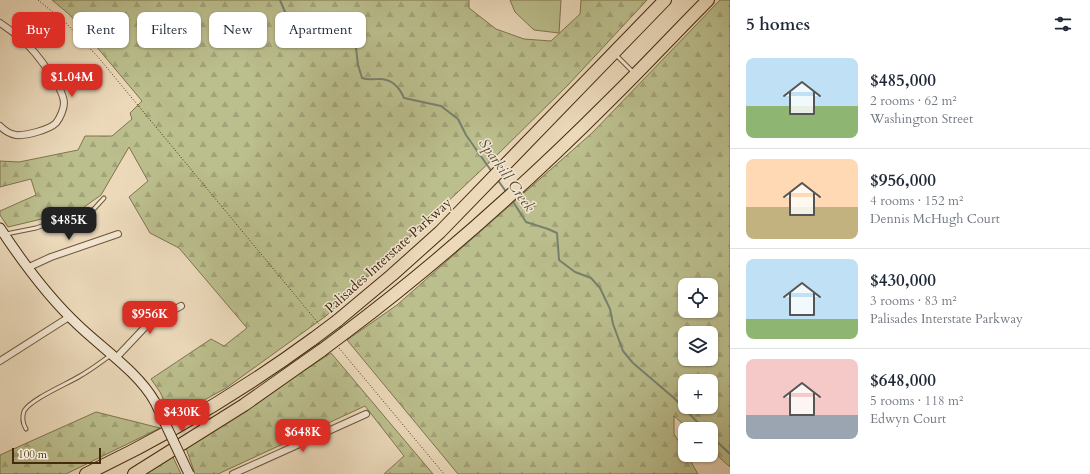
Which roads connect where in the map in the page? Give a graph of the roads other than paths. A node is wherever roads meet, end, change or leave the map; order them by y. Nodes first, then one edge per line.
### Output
1 (665, 0) edge
2 (708, 0) edge
3 (0, 23) edge
4 (614, 53) junction
5 (636, 74) junction
6 (0, 126) edge
7 (104, 198) dead end
8 (2, 232) edge
9 (118, 234) dead end
10 (27, 268) junction
11 (181, 306) dead end
12 (69, 317) junction
13 (113, 357) junction
14 (0, 361) edge
15 (366, 414) dead end
16 (26, 429) dead end
17 (86, 474) edge
18 (134, 474) edge
19 (189, 474) edge
20 (232, 474) edge

1 - 4 highway, Palisades Interstate Parkway
2 - 5 highway, Palisades Interstate Parkway
3 - 6 street
4 - 5 lane
4 - 17 highway, Palisades Interstate Parkway, bridge
5 - 18 highway, Palisades Interstate Parkway, bridge
7 - 8 lane
8 - 10 main road
9 - 10 street
10 - 12 main road
11 - 13 street
12 - 13 main road
12 - 14 street
13 - 16 lane
13 - 19 main road, bridge
15 - 20 street

